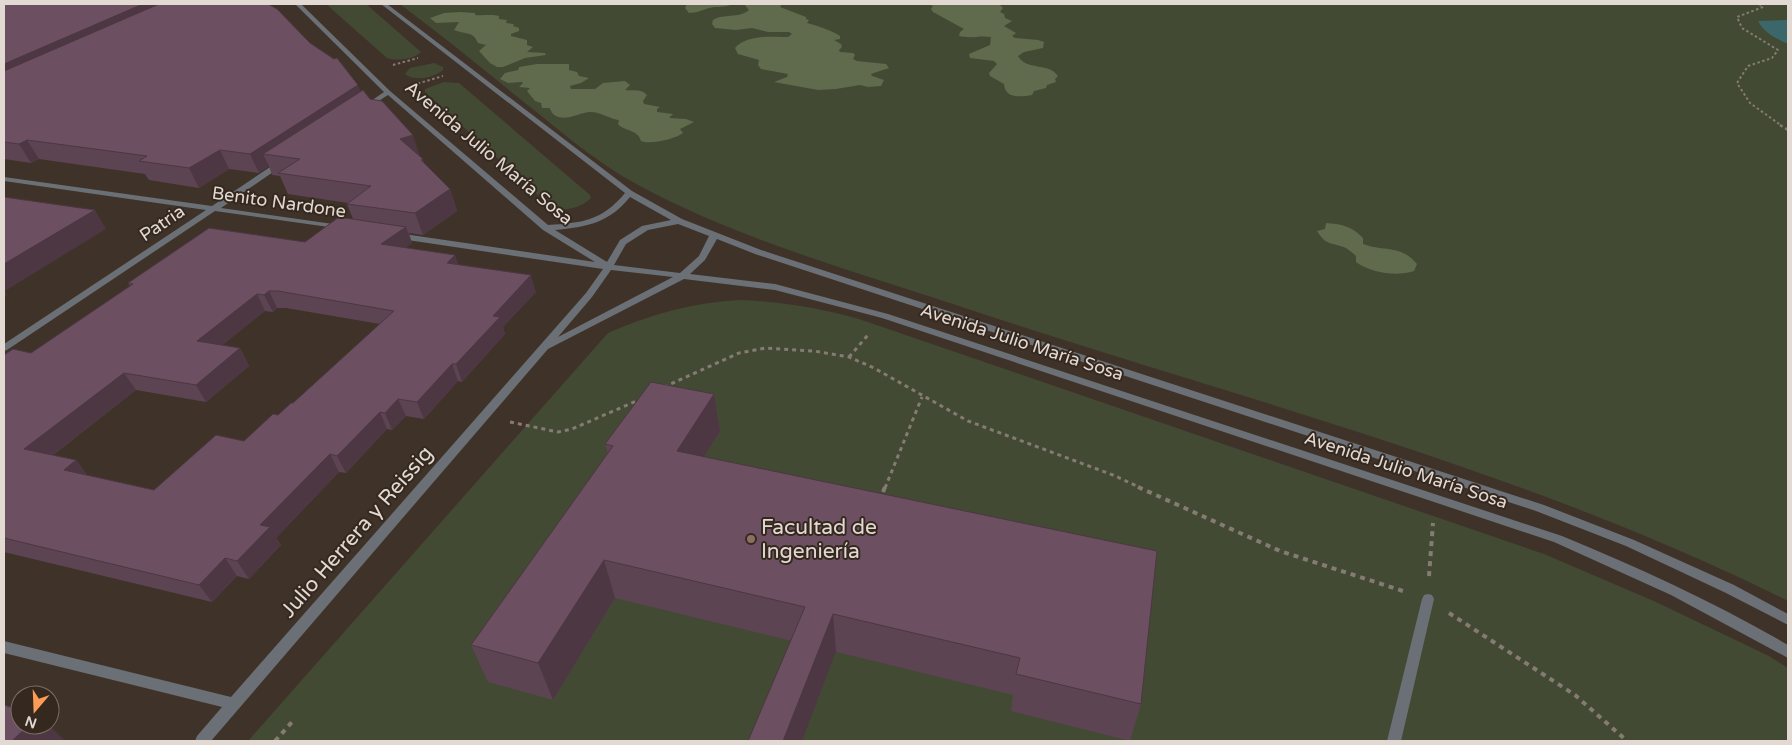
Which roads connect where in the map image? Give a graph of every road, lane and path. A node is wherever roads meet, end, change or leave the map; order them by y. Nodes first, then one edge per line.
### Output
1 (298, 4) edge
2 (384, 4) edge
3 (1759, 4) edge
4 (442, 51) junction
5 (467, 69) junction
6 (368, 72) junction
7 (388, 92) junction
8 (356, 113) edge
9 (1788, 130) edge
10 (292, 156) edge
11 (4, 178) edge
12 (629, 192) junction
13 (213, 209) junction
14 (679, 222) junction
15 (546, 228) junction
16 (348, 229) edge
17 (387, 234) edge
18 (714, 234) junction
19 (609, 267) junction
20 (682, 276) junction
21 (4, 348) edge
22 (543, 349) junction
23 (660, 388) edge
24 (922, 397) junction
25 (643, 398) edge
26 (485, 415) junction
27 (883, 492) edge
28 (1435, 498) junction
29 (1428, 599) junction
30 (1788, 620) edge
31 (4, 647) edge
32 (1788, 652) edge
33 (234, 704) junction
34 (292, 722) dead end
35 (202, 741) edge
36 (275, 741) edge
37 (1394, 741) edge
38 (1627, 741) edge

1 - 6 street, Avenida Julio María Sosa
2 - 4 street, Avenida Julio María Sosa
3 - 9 path
4 - 5 street, Avenida Julio María Sosa
4 - 6 path
5 - 7 path
5 - 12 street, Avenida Julio María Sosa
6 - 7 street, Avenida Julio María Sosa
7 - 8 street
7 - 15 street, Avenida Julio María Sosa
10 - 13 street, Patria
11 - 13 street, Benito Nardone
12 - 14 street, Avenida Julio María Sosa
12 - 15 street
13 - 16 street, Benito Nardone
13 - 21 street, Patria
14 - 18 street, Avenida Julio María Sosa
14 - 19 street, Julio Herrera y Reissig
15 - 19 street, Avenida Julio María Sosa
17 - 19 street
18 - 20 street, Julio Herrera y Reissig
18 - 30 street, Avenida Julio María Sosa
19 - 20 street, Avenida Julio María Sosa
19 - 22 street, Julio Herrera y Reissig
20 - 22 street, Julio Herrera y Reissig
20 - 28 street, Avenida Julio María Sosa
22 - 26 street, Julio Herrera y Reissig
23 - 24 path
24 - 27 path
24 - 29 path
25 - 26 path
26 - 33 street, Julio Herrera y Reissig
28 - 29 path
28 - 32 street, Avenida Julio María Sosa
29 - 37 street
29 - 38 path
31 - 33 street
33 - 35 street, Julio Herrera y Reissig
34 - 36 path

